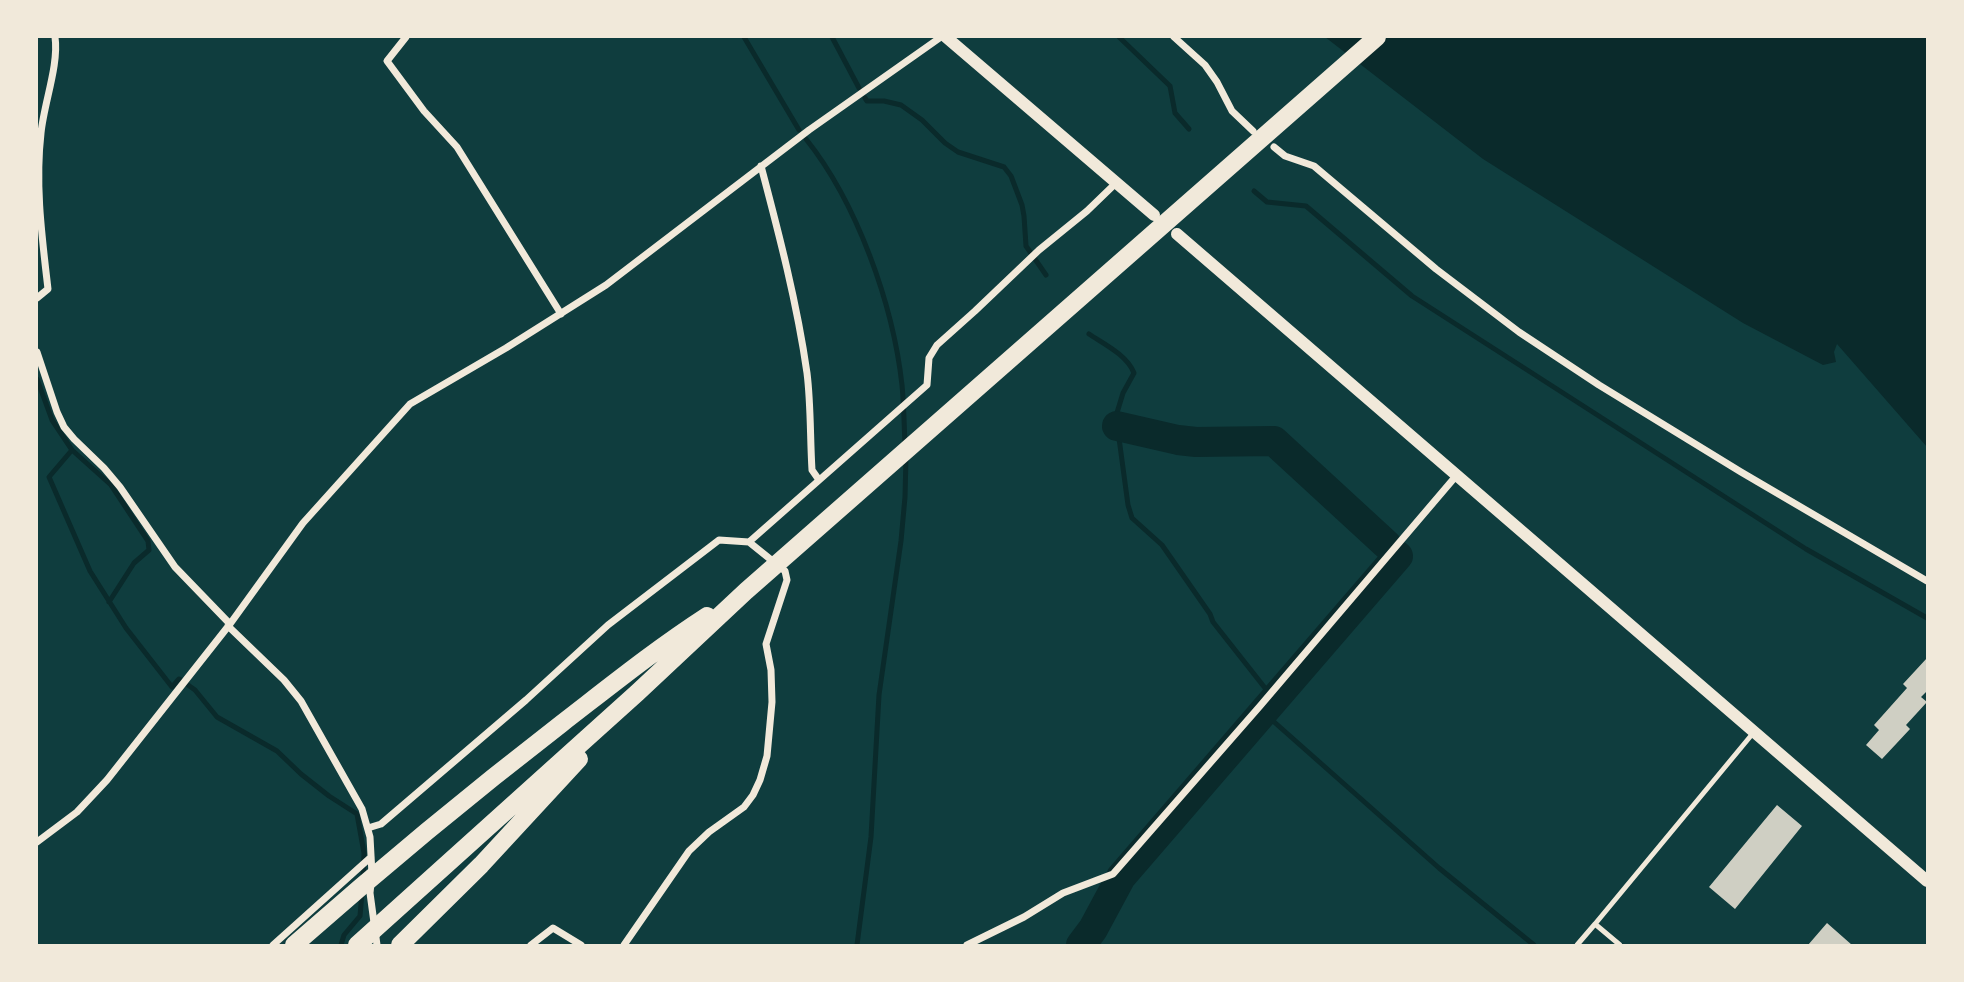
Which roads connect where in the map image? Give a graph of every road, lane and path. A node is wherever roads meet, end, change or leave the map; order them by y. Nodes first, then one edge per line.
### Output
1 (55, 37) edge
2 (406, 37) edge
3 (944, 37) edge
4 (1174, 37) edge
5 (1377, 37) edge
6 (1253, 131) dead end
7 (1274, 148) dead end
8 (761, 166) junction
9 (1116, 183) junction
10 (1154, 215) dead end
11 (1177, 234) dead end
12 (37, 298) edge
13 (561, 314) junction
14 (37, 352) edge
15 (1457, 476) junction
16 (819, 480) junction
17 (749, 542) junction
18 (1927, 581) edge
19 (746, 591) junction
20 (229, 625) junction
21 (637, 693) junction
22 (1755, 732) junction
23 (368, 828) junction
24 (37, 842) edge
25 (371, 857) junction
26 (1927, 881) edge
27 (1595, 924) junction
28 (273, 945) edge
29 (294, 945) edge
30 (357, 945) edge
31 (377, 945) edge
32 (400, 945) edge
33 (531, 945) edge
34 (581, 945) edge
35 (624, 945) edge
36 (967, 945) edge
37 (1577, 945) edge
38 (1620, 945) edge

1 - 12 street
2 - 13 street
3 - 8 street
3 - 9 street
4 - 6 street
5 - 19 highway
7 - 18 street
8 - 13 street
8 - 16 street
9 - 10 street
9 - 16 street
11 - 15 street
13 - 20 street
14 - 20 street
15 - 22 street
15 - 36 street
16 - 17 street
17 - 23 street
17 - 35 street
19 - 21 highway
19 - 29 highway
20 - 23 street
20 - 24 street
21 - 30 highway
21 - 32 highway
22 - 26 street
22 - 27 lane
23 - 25 street
25 - 28 street
25 - 31 street
27 - 37 lane
27 - 38 lane
33 - 34 street

